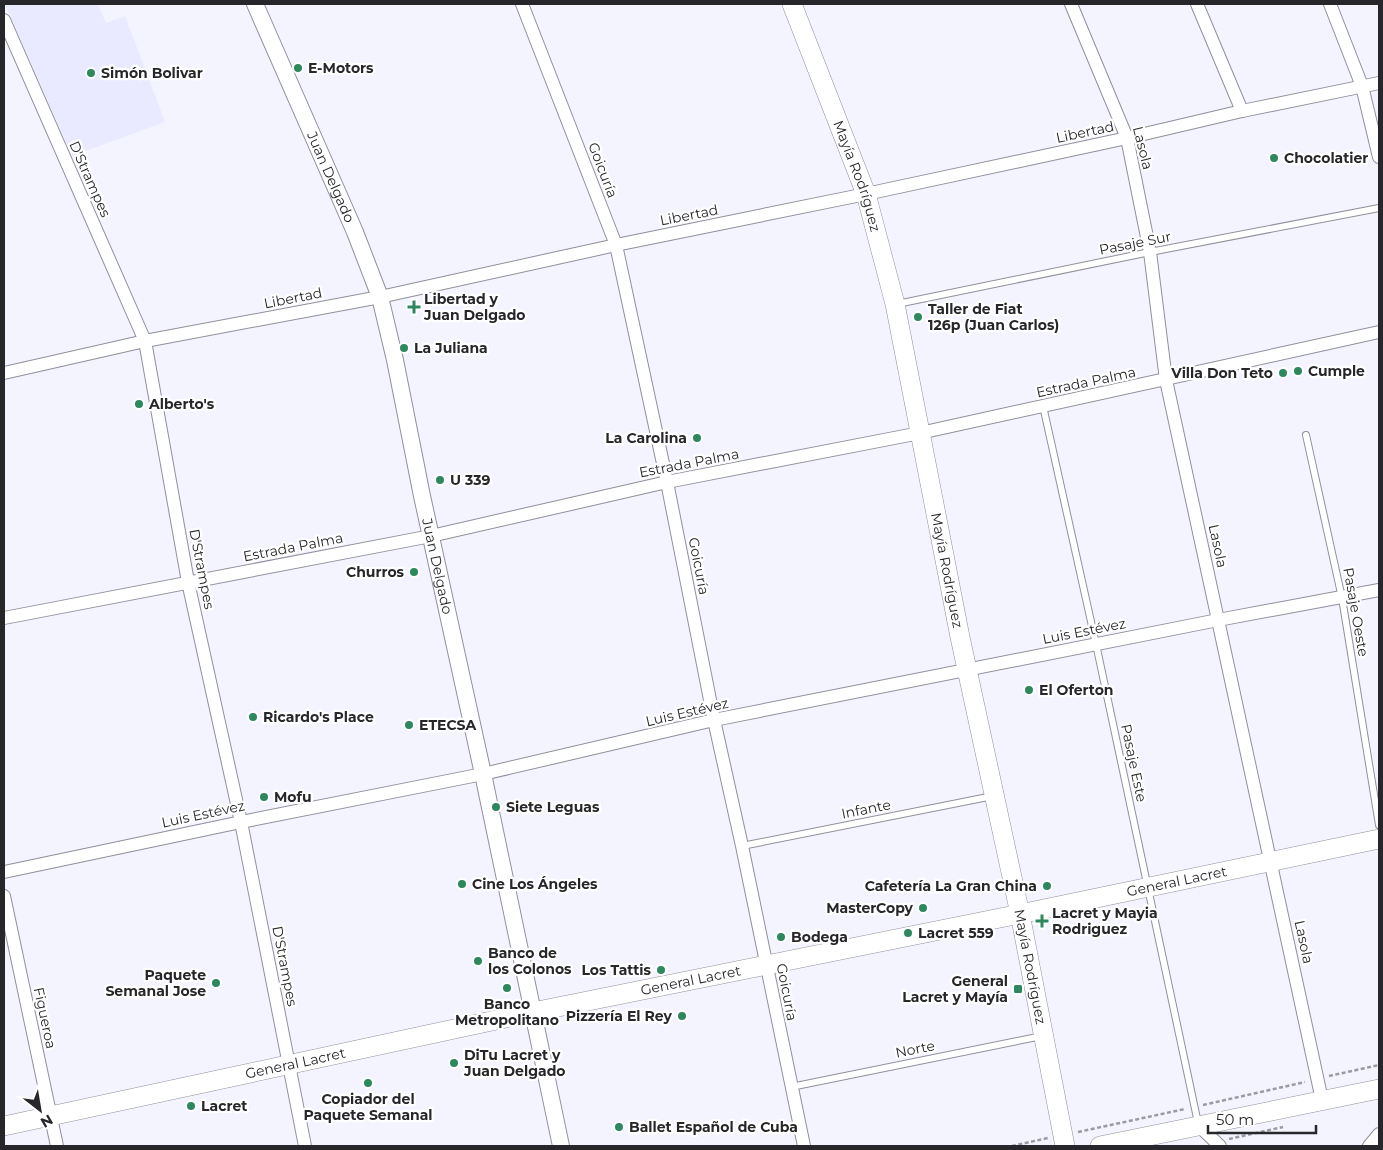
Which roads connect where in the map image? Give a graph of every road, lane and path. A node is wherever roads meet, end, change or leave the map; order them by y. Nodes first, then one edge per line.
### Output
1 (255, 4) edge
2 (522, 4) edge
3 (792, 4) edge
4 (1071, 4) edge
5 (1198, 4) edge
6 (1330, 4) edge
7 (4, 20) edge
8 (1379, 83) edge
9 (1362, 86) junction
10 (1242, 111) junction
11 (1127, 138) junction
12 (1379, 158) edge
13 (866, 194) junction
14 (1379, 208) edge
15 (616, 245) junction
16 (1150, 252) junction
17 (380, 297) junction
18 (895, 304) junction
19 (1379, 332) edge
20 (144, 341) junction
21 (4, 372) edge
22 (1166, 380) junction
23 (1043, 406) junction
24 (920, 433) junction
25 (1306, 435) dead end
26 (667, 482) junction
27 (430, 536) junction
28 (188, 582) junction
29 (1379, 590) edge
30 (1342, 598) junction
31 (4, 618) edge
32 (1218, 620) junction
33 (1096, 644) junction
34 (967, 670) junction
35 (714, 720) junction
36 (483, 774) junction
37 (994, 796) junction
38 (241, 822) junction
39 (1379, 825) edge
40 (1379, 839) edge
41 (742, 846) junction
42 (1271, 862) junction
43 (4, 872) edge
44 (1148, 887) junction
45 (4, 896) edge
46 (1020, 914) junction
47 (767, 966) junction
48 (533, 1012) junction
49 (1044, 1036) junction
50 (289, 1064) junction
51 (791, 1087) junction
52 (1379, 1088) edge
53 (1322, 1100) junction
54 (51, 1116) junction
55 (4, 1126) edge
56 (1199, 1126) junction
57 (1379, 1134) edge
58 (57, 1146) edge
59 (305, 1146) edge
60 (561, 1146) edge
61 (804, 1146) edge
62 (1065, 1146) edge
63 (1100, 1146) edge
64 (1220, 1146) edge
65 (1369, 1146) edge

1 - 17 street, Juan Delgado
2 - 15 street, Goicuría
3 - 13 main road, Mayía Rodríguez
4 - 11 street, Lasola
5 - 10 street
6 - 9 street
7 - 20 street, D'Strampes
8 - 9 street, Libertad
9 - 10 street, Libertad
9 - 12 street
10 - 11 street, Libertad
11 - 13 street, Libertad
11 - 16 street, Lasola
13 - 15 street, Libertad
13 - 18 main road, Mayía Rodríguez
14 - 16 lane, Pasaje Sur
15 - 17 street, Libertad
15 - 26 street, Goicuría
16 - 18 lane, Pasaje Sur
16 - 22 street, Lasola
17 - 20 street, Libertad
17 - 27 street, Juan Delgado
18 - 24 main road, Mayía Rodríguez
19 - 22 street, Estrada Palma
20 - 21 street, Libertad
20 - 28 street, D'Strampes
22 - 23 street, Estrada Palma
22 - 32 street, Lasola
23 - 24 street, Estrada Palma
23 - 33 lane, Pasaje Este
24 - 26 street, Estrada Palma
24 - 34 main road, Mayía Rodríguez
25 - 30 lane, Pasaje Oeste
26 - 27 street, Estrada Palma
26 - 35 street, Goicuría
27 - 28 street, Estrada Palma
27 - 36 street, Juan Delgado
28 - 31 street, Estrada Palma
28 - 38 street, D'Strampes
29 - 30 street, Luis Estévez
30 - 32 street, Luis Estévez
30 - 39 lane, Pasaje Oeste
32 - 33 street, Luis Estévez
32 - 42 street, Lasola
33 - 34 street, Luis Estévez
33 - 44 lane, Pasaje Este
34 - 35 street, Luis Estévez
34 - 37 main road, Mayía Rodríguez
35 - 36 street, Luis Estévez
35 - 41 street, Goicuría
36 - 38 street, Luis Estévez
36 - 48 street, Juan Delgado
37 - 41 lane, Infante
37 - 46 main road, Mayía Rodríguez
38 - 43 street, Luis Estévez
38 - 50 street, D'Strampes
40 - 42 main road, General Lacret
41 - 47 street, Goicuría
42 - 44 main road, General Lacret
42 - 53 street, Lasola
44 - 46 main road, General Lacret
44 - 56 lane, Pasaje Este
45 - 54 street, Figueroa
46 - 47 main road, General Lacret
46 - 49 main road, Mayía Rodríguez
47 - 48 main road, General Lacret
47 - 51 street, Goicuría
48 - 50 main road, General Lacret
48 - 60 street, Juan Delgado
49 - 51 lane, Norte
49 - 62 main road, Mayía Rodríguez
50 - 54 main road, General Lacret
50 - 59 street, D'Strampes
51 - 61 street, Goicuría
52 - 53 main road
53 - 56 main road
54 - 55 main road, General Lacret
54 - 58 street, Figueroa
56 - 63 main road
56 - 64 street
57 - 65 street

